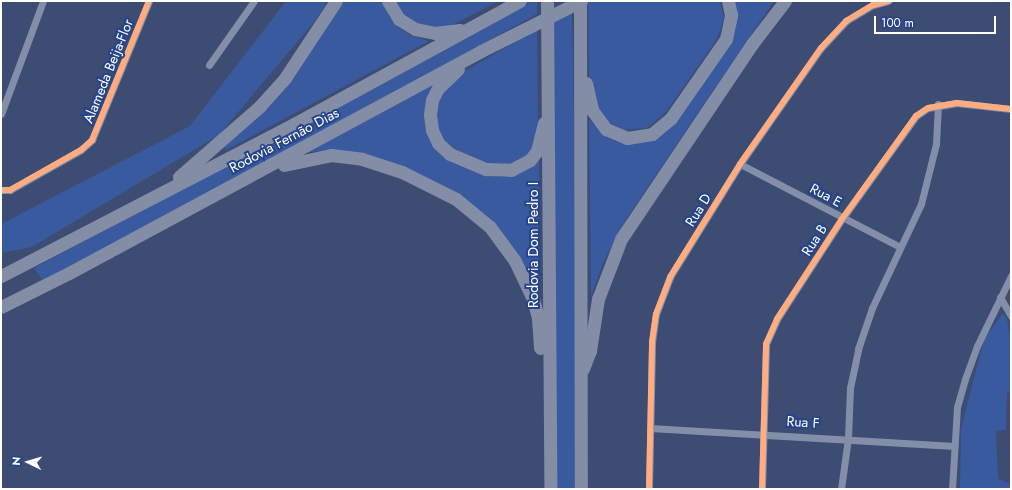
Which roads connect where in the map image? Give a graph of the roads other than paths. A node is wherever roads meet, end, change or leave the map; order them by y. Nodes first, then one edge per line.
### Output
1 (43, 1) edge
2 (149, 1) edge
3 (254, 1) edge
4 (336, 1) edge
5 (388, 1) edge
6 (520, 1) edge
7 (547, 1) edge
8 (580, 1) edge
9 (728, 1) edge
10 (785, 1) edge
11 (888, 1) edge
12 (470, 28) junction
13 (580, 43) junction
14 (481, 52) junction
15 (209, 65) dead end
16 (938, 104) junction
17 (549, 106) junction
18 (1011, 109) edge
19 (1, 114) edge
20 (740, 164) junction
21 (258, 173) junction
22 (1, 190) edge
23 (158, 194) junction
24 (842, 218) junction
25 (900, 247) junction
26 (1, 276) edge
27 (1011, 276) edge
28 (1000, 297) junction
29 (1, 307) edge
30 (1011, 316) edge
31 (549, 374) junction
32 (580, 374) junction
33 (650, 428) junction
34 (763, 433) junction
35 (848, 438) junction
36 (954, 446) junction
37 (550, 489) edge
38 (582, 489) edge
39 (649, 489) edge
40 (762, 489) edge
41 (841, 489) edge
42 (952, 489) edge

1 - 19 street
2 - 22 street, Alameda Beija-Flor
3 - 15 street
4 - 23 highway
5 - 12 highway
6 - 12 highway, Rodovia Fernão Dias
7 - 17 highway, Rodovia Dom Pedro I
8 - 13 highway
8 - 14 highway, Rodovia Fernão Dias
9 - 13 highway
10 - 32 highway
11 - 20 street, Rua D
12 - 23 highway, Rodovia Fernão Dias
13 - 32 highway
14 - 17 highway
14 - 21 highway, Rodovia Fernão Dias
16 - 18 street, Rua B
16 - 24 street, Rua B
16 - 25 street
17 - 31 highway, Rodovia Dom Pedro I
20 - 24 street, Rua E
20 - 33 street, Rua D
21 - 29 highway, Rodovia Fernão Dias
21 - 31 highway
23 - 26 highway, Rodovia Fernão Dias
24 - 25 street, Rua E
24 - 34 street, Rua B
25 - 35 street
27 - 28 street
28 - 30 street
28 - 36 street
31 - 37 highway, Rodovia Dom Pedro I
32 - 38 highway
33 - 34 street, Rua F
33 - 39 street, Rua D
34 - 35 street, Rua F
34 - 40 street, Rua B
35 - 36 street, Rua F
35 - 41 street
36 - 42 street

